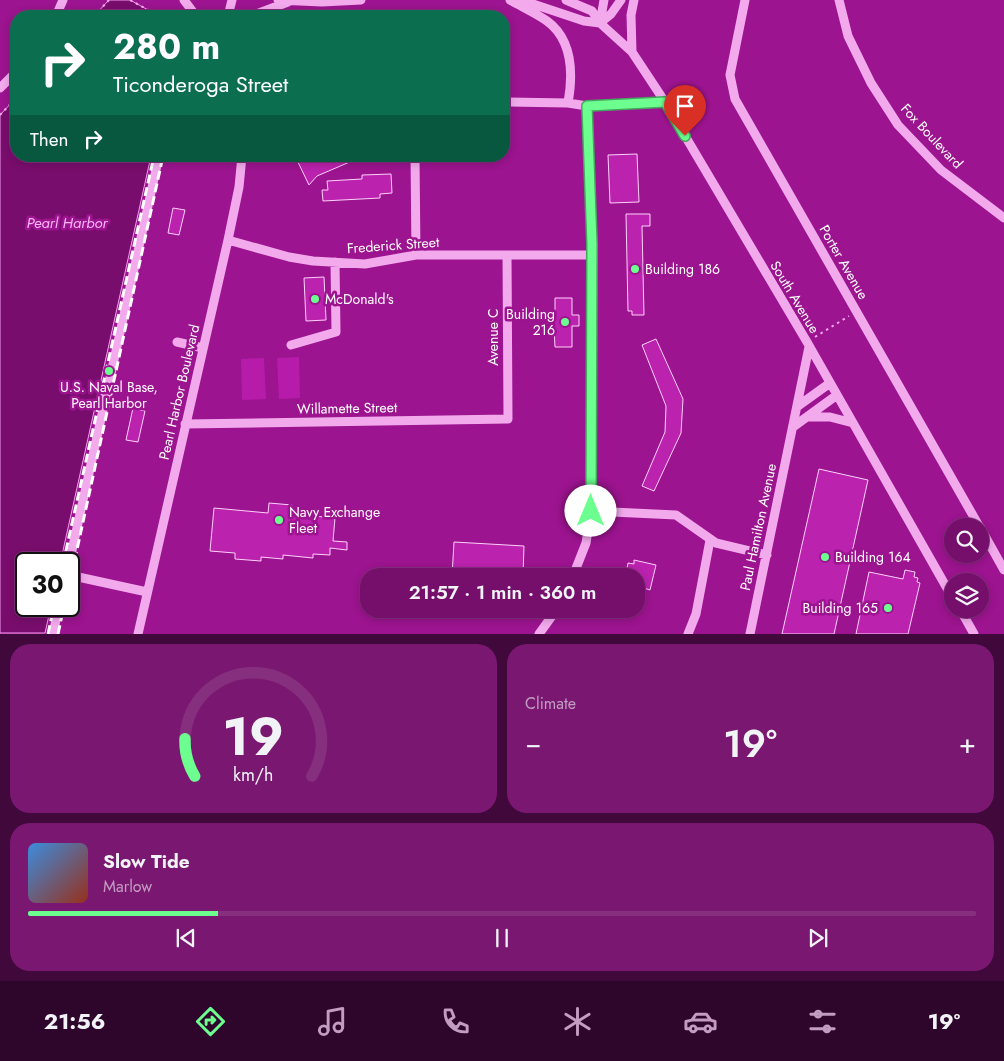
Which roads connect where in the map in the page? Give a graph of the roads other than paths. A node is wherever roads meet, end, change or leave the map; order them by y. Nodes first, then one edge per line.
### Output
1 (278, 0) edge
2 (361, 0) edge
3 (510, 0) edge
4 (521, 0) edge
5 (566, 0) edge
6 (604, 0) edge
7 (621, 0) edge
8 (634, 0) edge
9 (745, 0) edge
10 (839, 0) edge
11 (288, 2) junction
12 (267, 10) edge
13 (600, 23) junction
14 (632, 52) junction
15 (10, 78) edge
16 (0, 88) edge
17 (510, 102) edge
18 (665, 102) junction
19 (568, 103) junction
20 (587, 106) junction
21 (158, 162) edge
22 (241, 162) edge
23 (414, 162) edge
24 (1004, 218) edge
25 (228, 240) junction
26 (416, 255) junction
27 (507, 255) junction
28 (592, 255) junction
29 (335, 262) junction
30 (177, 342) dead end
31 (808, 344) junction
32 (291, 345) dead end
33 (203, 348) junction
34 (830, 383) junction
35 (836, 395) junction
36 (798, 406) junction
37 (807, 417) junction
38 (508, 419) joint
39 (853, 423) junction
40 (185, 424) junction
41 (794, 427) junction
42 (591, 511) junction
43 (975, 518) edge
44 (710, 540) junction
45 (989, 543) edge
46 (71, 552) edge
47 (766, 554) junction
48 (576, 568) edge
49 (1004, 570) edge
50 (80, 577) edge
51 (944, 582) edge
52 (147, 592) junction
53 (57, 617) edge
54 (551, 618) edge
55 (965, 618) edge
56 (53, 634) edge
57 (138, 634) edge
58 (539, 634) edge
59 (688, 634) edge
60 (750, 634) edge
61 (974, 634) edge

1 - 11 street
2 - 11 street
3 - 19 street
4 - 13 street
5 - 13 street, South Avenue
6 - 13 street
7 - 13 street
8 - 14 street
9 - 43 street, Porter Avenue
10 - 24 street, Fox Boulevard
11 - 12 street
13 - 14 street, South Avenue
14 - 18 street, South Avenue
15 - 16 street
17 - 19 street
18 - 20 street
18 - 31 street, South Avenue
19 - 20 street
20 - 28 street
21 - 46 street
22 - 25 street, Pearl Harbor Boulevard
23 - 26 street
25 - 29 street, Frederick Street
25 - 33 street, Pearl Harbor Boulevard
26 - 27 street, Frederick Street
26 - 29 street, Frederick Street
27 - 28 street, Frederick Street
27 - 38 street, Avenue C
28 - 42 street
29 - 32 street
30 - 33 street
31 - 34 street, South Avenue
31 - 36 street, Paul Hamilton Avenue
33 - 40 street, Pearl Harbor Boulevard
34 - 35 street, South Avenue
34 - 36 street
35 - 37 street
35 - 39 street, South Avenue
36 - 41 street, Paul Hamilton Avenue
37 - 39 street
37 - 41 street
38 - 40 street, Willamette Street
39 - 51 street, South Avenue
40 - 52 street, Pearl Harbor Boulevard
41 - 47 street, Paul Hamilton Avenue
42 - 44 street
42 - 48 street
44 - 47 street
44 - 59 street
45 - 49 street, Porter Avenue
47 - 60 street, Paul Hamilton Avenue
50 - 52 street
52 - 57 street, Pearl Harbor Boulevard
53 - 56 street
54 - 58 street
55 - 61 street

